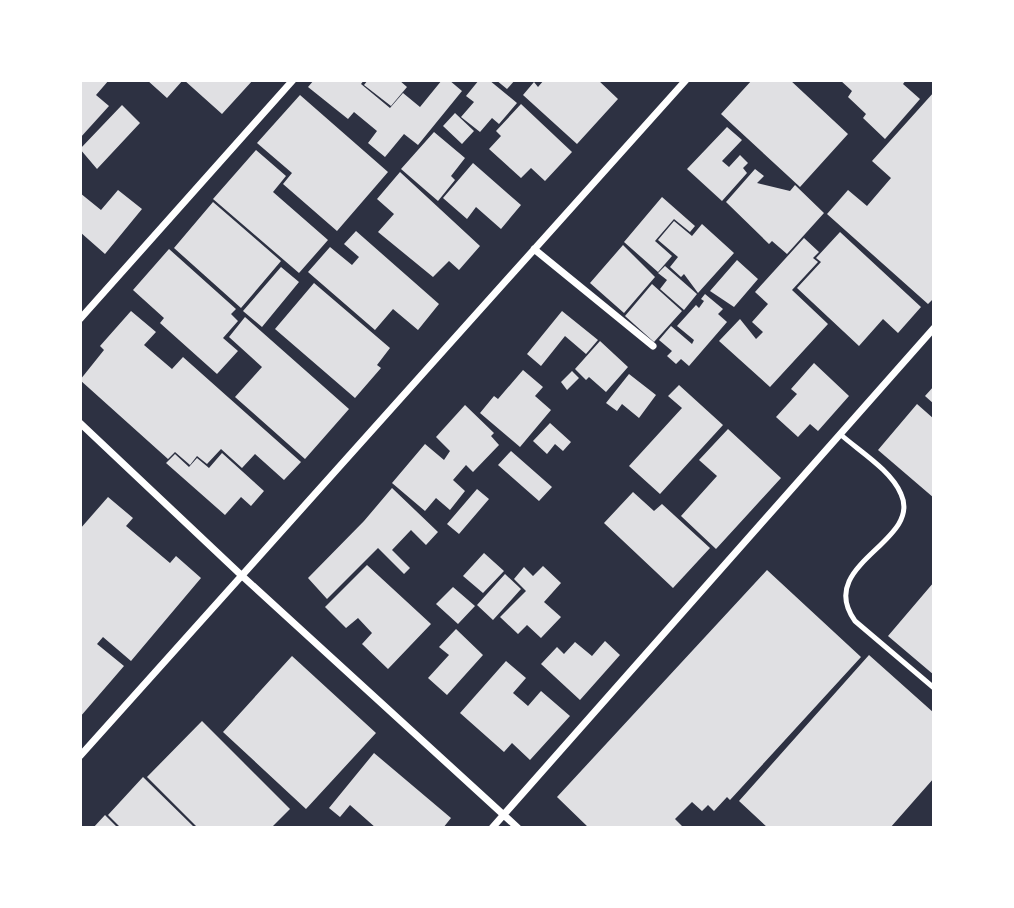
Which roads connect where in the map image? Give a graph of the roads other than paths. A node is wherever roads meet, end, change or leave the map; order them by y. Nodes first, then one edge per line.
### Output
1 (293, 80) edge
2 (686, 80) edge
3 (534, 249) junction
4 (80, 318) edge
5 (933, 328) edge
6 (653, 346) dead end
7 (80, 423) edge
8 (840, 434) junction
9 (240, 574) junction
10 (933, 688) edge
11 (80, 756) edge
12 (504, 815) junction
13 (492, 828) edge
14 (518, 828) edge

1 - 4 street
2 - 3 street
3 - 6 street
3 - 9 street
5 - 8 street
7 - 9 street
8 - 10 lane
8 - 12 street
9 - 11 street
9 - 12 street
12 - 13 street
12 - 14 street

